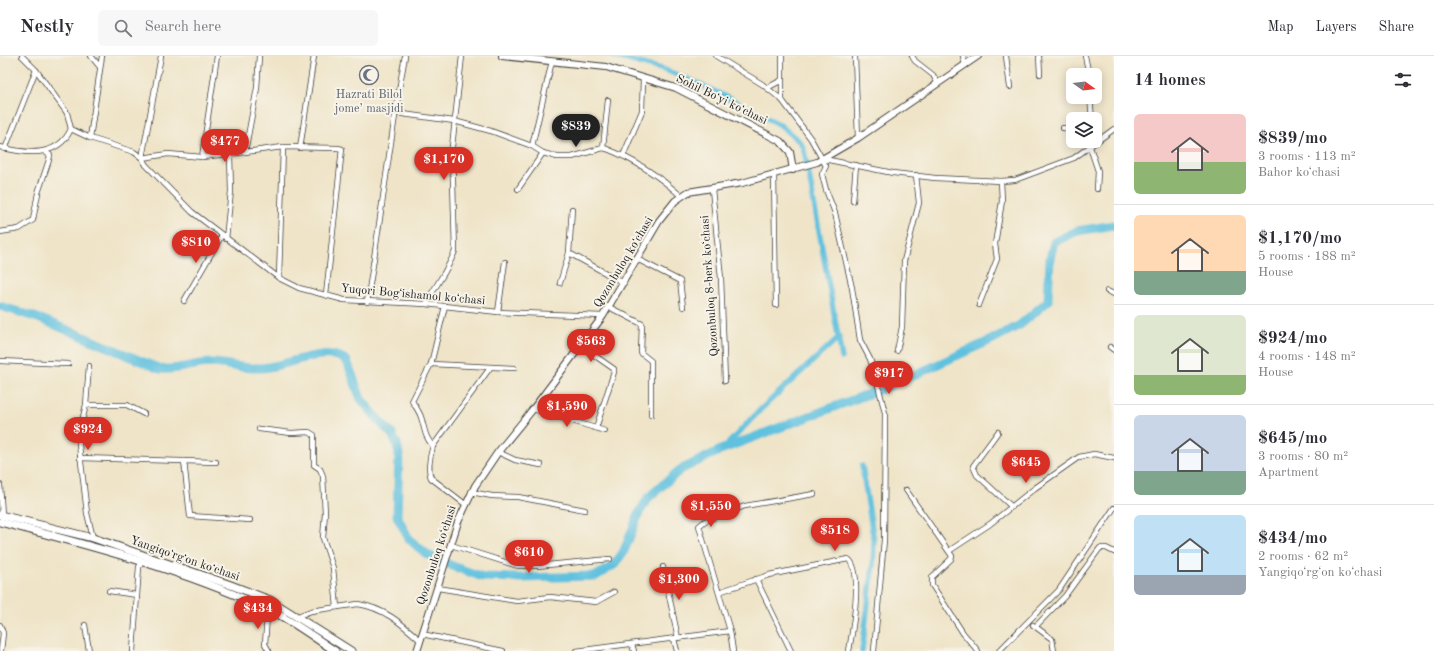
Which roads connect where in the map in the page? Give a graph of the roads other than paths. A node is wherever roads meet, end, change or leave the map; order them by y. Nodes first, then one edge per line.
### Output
1 (22, 56) edge
2 (91, 56) edge
3 (102, 56) edge
4 (161, 56) edge
5 (217, 56) edge
6 (259, 56) edge
7 (314, 56) edge
8 (405, 56) edge
9 (462, 56) edge
10 (502, 56) edge
11 (719, 56) edge
12 (782, 56) edge
13 (855, 56) edge
14 (912, 56) edge
15 (962, 56) edge
16 (978, 56) edge
17 (1006, 56) edge
18 (1039, 56) edge
19 (1085, 56) edge
20 (552, 61) junction
21 (965, 65) junction
22 (100, 67) junction
23 (1088, 68) edge
24 (36, 70) junction
25 (1040, 74) dead end
26 (643, 78) junction
27 (782, 80) junction
28 (938, 84) junction
29 (1010, 87) dead end
30 (767, 88) junction
31 (608, 100) dead end
32 (782, 100) junction
33 (395, 114) junction
34 (454, 122) junction
35 (71, 129) junction
36 (1114, 129) edge
37 (1102, 135) edge
38 (90, 138) junction
39 (858, 138) junction
40 (532, 146) junction
41 (283, 147) junction
42 (2, 148) edge
43 (300, 148) junction
44 (603, 148) junction
45 (1089, 148) edge
46 (1090, 148) edge
47 (45, 152) junction
48 (245, 152) junction
49 (543, 152) junction
50 (230, 155) junction
51 (623, 156) junction
52 (202, 157) junction
53 (142, 158) junction
54 (821, 160) junction
55 (856, 165) junction
56 (793, 170) junction
57 (774, 174) junction
58 (916, 175) junction
59 (1001, 181) junction
60 (712, 188) junction
61 (518, 189) dead end
62 (1097, 189) dead end
63 (681, 196) junction
64 (853, 201) dead end
65 (572, 208) dead end
66 (0, 232) edge
67 (224, 237) junction
68 (570, 253) junction
69 (637, 259) junction
70 (505, 262) dead end
71 (279, 278) junction
72 (560, 283) dead end
73 (624, 283) junction
74 (1107, 291) dead end
75 (1114, 294) edge
76 (326, 295) junction
77 (184, 301) dead end
78 (367, 302) junction
79 (426, 304) junction
80 (776, 305) dead end
81 (979, 305) dead end
82 (445, 306) junction
83 (609, 307) junction
84 (683, 307) dead end
85 (498, 312) junction
86 (603, 316) junction
87 (581, 346) junction
88 (897, 351) dead end
89 (0, 361) edge
90 (68, 364) dead end
91 (431, 364) junction
92 (89, 366) dead end
93 (490, 368) junction
94 (514, 368) dead end
95 (725, 381) dead end
96 (86, 405) junction
97 (534, 409) junction
98 (144, 414) dead end
99 (651, 415) dead end
100 (596, 428) junction
101 (259, 429) dead end
102 (605, 430) dead end
103 (998, 432) dead end
104 (434, 446) junction
105 (498, 452) junction
106 (80, 458) junction
107 (1114, 458) edge
108 (184, 461) junction
109 (216, 462) dead end
110 (541, 465) dead end
111 (0, 485) edge
112 (906, 490) dead end
113 (472, 492) junction
114 (814, 494) dead end
115 (465, 504) junction
116 (1012, 507) junction
117 (1114, 508) edge
118 (585, 510) dead end
119 (1, 517) edge
120 (250, 520) dead end
121 (93, 538) junction
122 (451, 545) junction
123 (949, 552) junction
124 (1114, 552) edge
125 (610, 559) dead end
126 (142, 562) junction
127 (663, 567) dead end
128 (756, 579) junction
129 (438, 588) junction
130 (109, 592) dead end
131 (614, 592) dead end
132 (719, 592) junction
133 (137, 595) junction
134 (337, 607) junction
135 (274, 613) junction
136 (298, 616) junction
137 (1029, 622) junction
138 (0, 625) edge
139 (85, 625) dead end
140 (1036, 626) junction
141 (730, 632) junction
142 (421, 637) junction
143 (676, 639) junction
144 (632, 645) junction
145 (1, 651) edge
146 (89, 651) edge
147 (133, 651) edge
148 (269, 651) edge
149 (335, 651) edge
150 (351, 651) edge
151 (417, 651) edge
152 (503, 651) edge
153 (576, 651) edge
154 (634, 651) edge
155 (677, 651) edge
156 (733, 651) edge
157 (791, 651) edge
158 (849, 651) edge
159 (874, 651) edge
160 (978, 651) edge
161 (999, 651) edge
162 (1054, 651) edge

1 - 24 street
2 - 22 street
3 - 22 street
4 - 53 street
5 - 52 street
6 - 48 street
7 - 43 street
8 - 33 street
9 - 34 street
10 - 20 main road, Sohil Boʻyi koʻchasi
11 - 30 street
12 - 27 street
13 - 39 street
14 - 28 street
15 - 21 street
16 - 21 main road
17 - 29 street
18 - 25 street
19 - 23 street
20 - 26 main road, Sohil Boʻyi koʻchasi
20 - 40 street
21 - 28 main road
22 - 38 street
24 - 35 street
24 - 42 street
26 - 51 street
26 - 56 main road, Sohil Boʻyi koʻchasi
27 - 30 street
27 - 32 street
28 - 39 main road
30 - 32 street
31 - 44 street
32 - 54 street
33 - 34 street
33 - 78 street
34 - 40 street
34 - 79 street
35 - 38 street, Yuqori Bogʻishamol koʻchasi
35 - 47 street
36 - 37 street
38 - 53 street, Yuqori Bogʻishamol koʻchasi
39 - 54 main road
40 - 49 street
41 - 43 street
41 - 48 street
41 - 71 street
42 - 47 street
43 - 76 street
44 - 49 street
44 - 51 street
45 - 59 street
46 - 62 street
47 - 66 street
48 - 50 street
49 - 61 street
50 - 52 street
50 - 67 street
51 - 63 street
52 - 53 street
53 - 67 street, Yuqori Bogʻishamol koʻchasi
54 - 55 street
54 - 56 main road
54 - 159 street
55 - 58 street
55 - 64 street
56 - 57 main road
57 - 60 main road
57 - 80 street
58 - 59 street
58 - 88 street
59 - 81 street
60 - 63 main road
60 - 95 street, Qozonbuloq 8-berk koʻchasi
63 - 69 main road, Qozonbuloq koʻchasi
65 - 68 street
67 - 71 street, Yuqori Bogʻishamol koʻchasi
67 - 77 street
68 - 72 street
68 - 73 street
69 - 73 main road, Qozonbuloq koʻchasi
69 - 84 street
70 - 85 street
71 - 76 street, Yuqori Bogʻishamol koʻchasi
73 - 83 main road, Qozonbuloq koʻchasi
74 - 75 street
76 - 78 street, Yuqori Bogʻishamol koʻchasi
78 - 79 street, Yuqori Bogʻishamol koʻchasi
79 - 82 street, Yuqori Bogʻishamol koʻchasi
82 - 85 street, Yuqori Bogʻishamol koʻchasi
82 - 91 street
83 - 86 main road, Qozonbuloq koʻchasi
83 - 99 street
85 - 86 street, Yuqori Bogʻishamol koʻchasi
86 - 87 main road, Qozonbuloq koʻchasi
87 - 97 main road, Qozonbuloq koʻchasi
87 - 100 street
89 - 90 street
91 - 93 street
91 - 104 street
92 - 96 street
93 - 94 street
93 - 104 street
96 - 98 street
96 - 106 street
97 - 100 street
97 - 105 main road, Qozonbuloq koʻchasi
100 - 102 street
101 - 134 street
103 - 116 street
104 - 115 street
105 - 110 street
105 - 113 main road, Qozonbuloq koʻchasi
106 - 108 street
106 - 121 street
107 - 116 street
108 - 109 street
108 - 120 street
111 - 119 street
112 - 123 street
113 - 115 main road, Qozonbuloq koʻchasi
113 - 118 street
114 - 132 street
115 - 122 main road, Qozonbuloq koʻchasi
116 - 123 street
117 - 137 street
119 - 121 main road, Yangiqoʻrgʻon koʻchasi
119 - 126 main road, Yangiqoʻrgʻon koʻchasi
121 - 136 main road, Yangiqoʻrgʻon koʻchasi
122 - 125 street
122 - 129 main road, Qozonbuloq koʻchasi
123 - 160 street
124 - 140 street
126 - 133 street
126 - 135 main road, Yangiqoʻrgʻon koʻchasi
127 - 143 street
128 - 132 street
128 - 157 street
128 - 158 street
129 - 131 street
129 - 142 main road, Qozonbuloq koʻchasi
130 - 133 street
132 - 141 street
133 - 147 street
134 - 136 street
134 - 142 street
135 - 148 street
135 - 149 main road, Yangiqoʻrgʻon koʻchasi
136 - 150 main road, Yangiqoʻrgʻon koʻchasi
137 - 140 street
137 - 161 street
138 - 145 street
139 - 146 street
140 - 162 street
141 - 143 street
141 - 156 street
142 - 151 main road, Qozonbuloq koʻchasi
142 - 152 street
143 - 144 street
143 - 155 street
144 - 153 street
144 - 154 street

